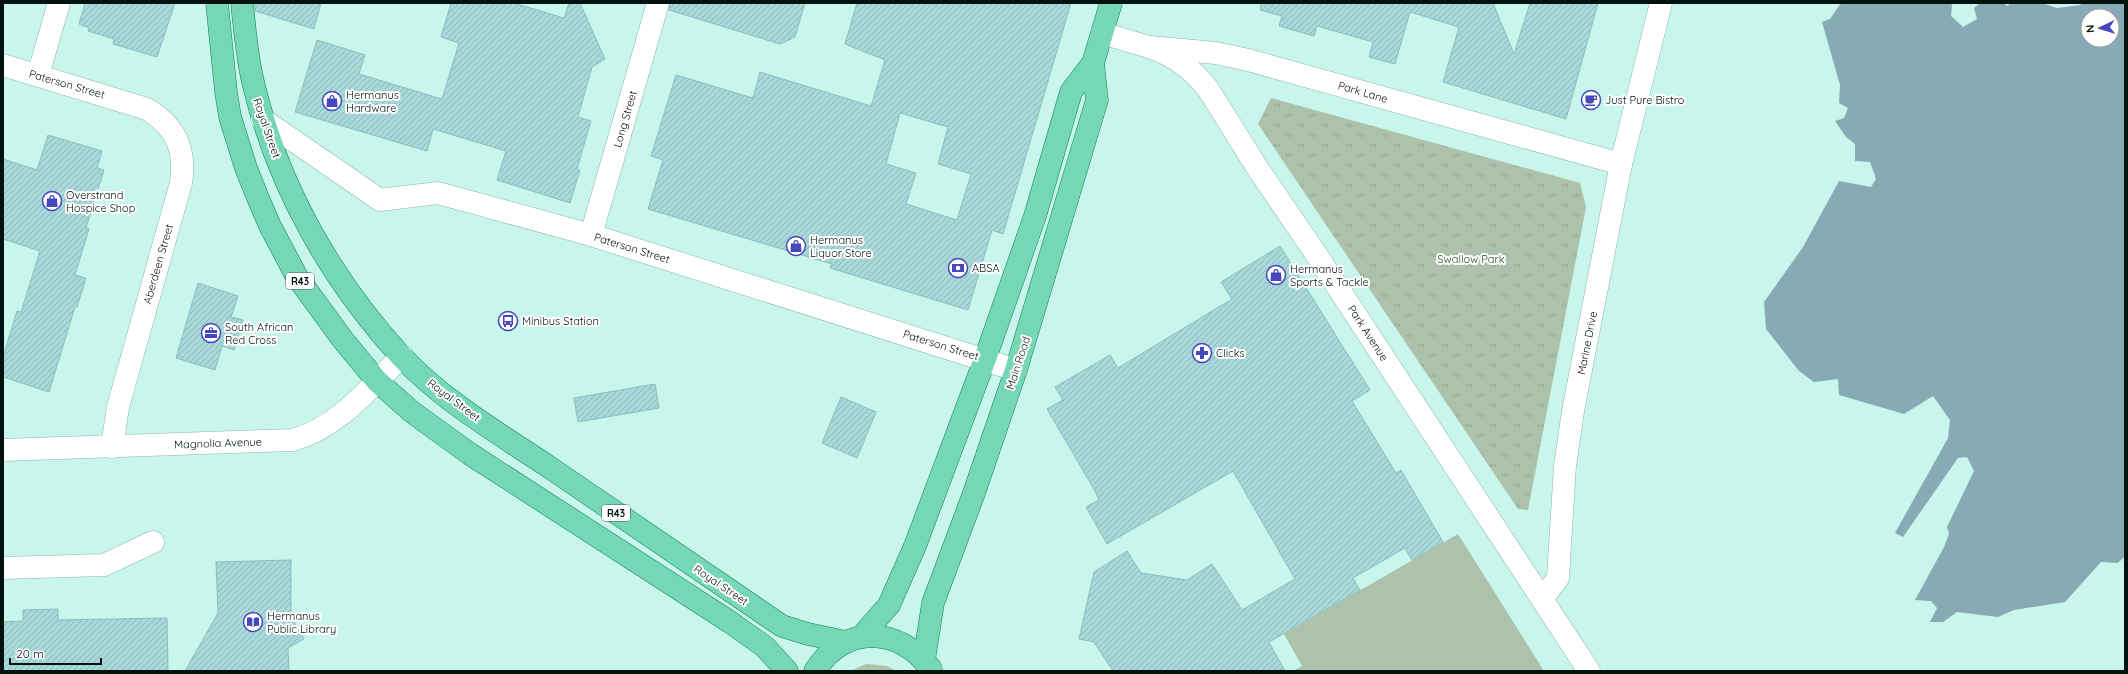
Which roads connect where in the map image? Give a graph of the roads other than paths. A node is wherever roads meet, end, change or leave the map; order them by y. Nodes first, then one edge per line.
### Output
1 (59, 3) edge
2 (217, 3) edge
3 (242, 3) edge
4 (658, 3) edge
5 (1110, 3) edge
6 (1661, 3) edge
7 (1102, 33) junction
8 (1149, 47) junction
9 (1093, 63) junction
10 (3, 65) edge
11 (38, 75) junction
12 (132, 103) joint
13 (262, 118) junction
14 (1621, 164) junction
15 (591, 234) junction
16 (402, 356) junction
17 (985, 359) junction
18 (1016, 370) junction
19 (377, 381) junction
20 (112, 447) junction
21 (3, 450) edge
22 (153, 542) dead end
23 (3, 568) edge
24 (1543, 598) junction
25 (854, 640) junction
26 (930, 668) edge
27 (787, 671) edge
28 (815, 671) edge
29 (1589, 671) edge

1 - 11 street
2 - 19 main road, R43
3 - 13 main road, Royal Street / R43
4 - 15 street, Long Street
5 - 7 main road, Main Road
6 - 14 street, Marine Drive
7 - 8 street, Park Lane
7 - 9 main road, Main Road
8 - 14 street, Park Lane
8 - 24 street, Park Avenue
9 - 17 main road, Main Road
9 - 18 main road, Main Road
10 - 11 street, Paterson Street
11 - 12 street, Paterson Street
12 - 20 street, Aberdeen Street
13 - 15 street, Paterson Street
13 - 16 main road, Royal Street / R43
14 - 24 street, Marine Drive
15 - 17 street, Paterson Street
16 - 19 street, Magnolia Avenue
16 - 25 main road, Royal Street / R43
17 - 18 street, Paterson Street
17 - 25 main road, Main Road
18 - 26 main road, Main Road
19 - 20 street, Magnolia Avenue
19 - 27 main road, R43
20 - 21 street, Magnolia Avenue
22 - 23 street
24 - 29 street
25 - 26 main road, Main Road / R43
25 - 28 main road, Main Road

